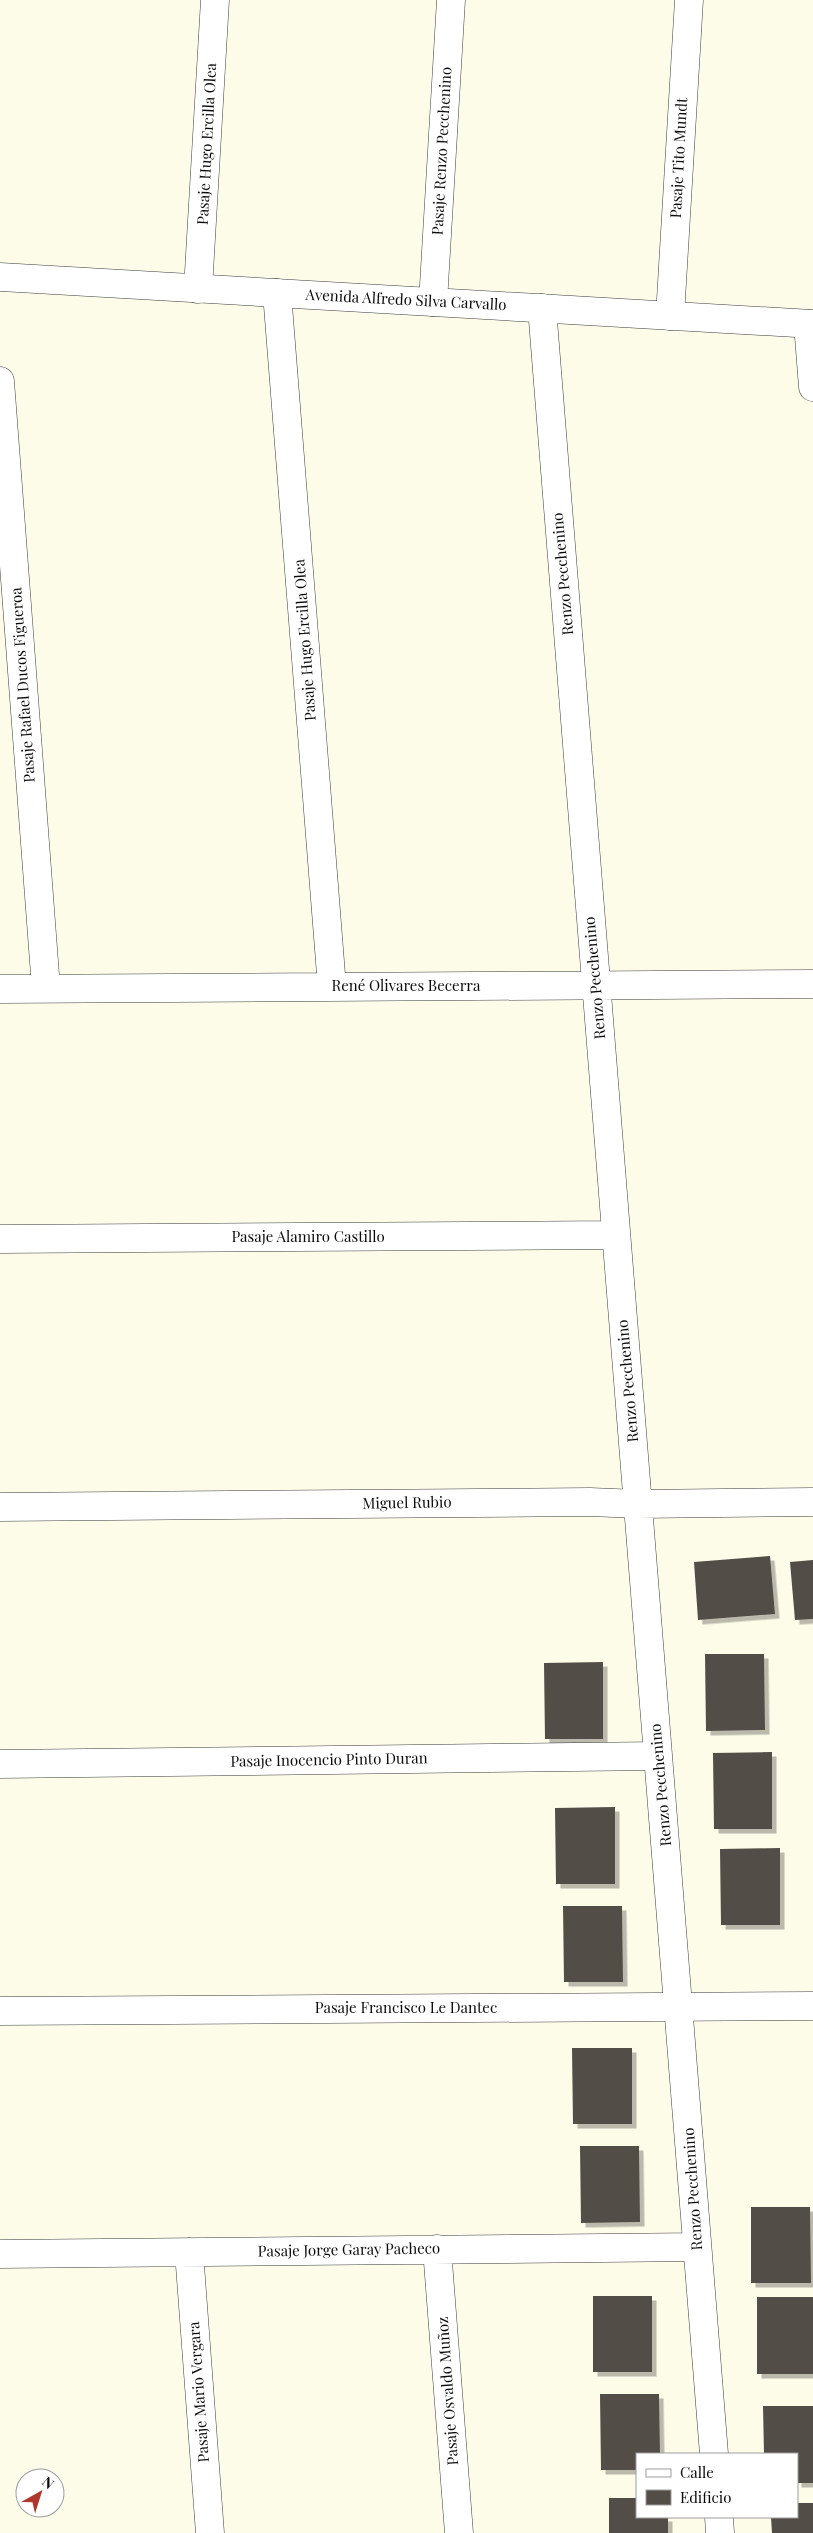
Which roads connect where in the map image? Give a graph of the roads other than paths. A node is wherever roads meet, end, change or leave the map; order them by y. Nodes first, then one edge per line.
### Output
1 (215, 0) edge
2 (451, 0) edge
3 (689, 0) edge
4 (0, 277) edge
5 (198, 289) junction
6 (277, 293) junction
7 (433, 302) junction
8 (542, 308) junction
9 (670, 316) junction
10 (811, 324) edge
11 (0, 381) edge
12 (813, 387) edge
13 (813, 984) edge
14 (596, 985) junction
15 (332, 987) junction
16 (46, 988) junction
17 (0, 989) edge
18 (616, 1235) junction
19 (0, 1239) edge
20 (813, 1502) edge
21 (638, 1504) junction
22 (0, 1507) edge
23 (658, 1756) junction
24 (0, 1764) edge
25 (813, 2006) edge
26 (678, 2007) junction
27 (0, 2011) edge
28 (697, 2246) junction
29 (437, 2249) junction
30 (188, 2252) junction
31 (0, 2254) edge
32 (714, 2453) edge
33 (719, 2518) edge
34 (210, 2533) edge
35 (459, 2533) edge
36 (720, 2533) edge

1 - 5 street, Pasaje Hugo Ercilla Olea
2 - 7 street, Pasaje Renzo Pecchenino
3 - 9 street, Pasaje Tito Mundt
4 - 5 street, Avenida Alfredo Silva Carvallo
5 - 6 street, Avenida Alfredo Silva Carvallo
6 - 7 street, Avenida Alfredo Silva Carvallo
6 - 15 street, Pasaje Hugo Ercilla Olea
7 - 8 street, Avenida Alfredo Silva Carvallo
8 - 9 street, Avenida Alfredo Silva Carvallo
8 - 14 street, Renzo Pecchenino
9 - 10 street, Avenida Alfredo Silva Carvallo
10 - 12 street
11 - 16 street, Pasaje Rafael Ducos Figueroa
13 - 14 street, René Olivares Becerra
14 - 15 street, René Olivares Becerra
14 - 18 street, Renzo Pecchenino
15 - 16 street, René Olivares Becerra
16 - 17 street, René Olivares Becerra
18 - 19 street, Pasaje Alamiro Castillo
18 - 21 street, Renzo Pecchenino
20 - 21 street, Miguel Rubio
21 - 22 street, Miguel Rubio
21 - 23 street, Renzo Pecchenino
23 - 24 street, Pasaje Inocencio Pinto Duran
23 - 26 street, Renzo Pecchenino
25 - 26 street, Pasaje Francisco Le Dantec
26 - 27 street, Pasaje Francisco Le Dantec
26 - 28 street, Renzo Pecchenino
28 - 29 street, Pasaje Jorge Garay Pacheco
28 - 32 street, Renzo Pecchenino
29 - 30 street, Pasaje Jorge Garay Pacheco
29 - 35 street, Pasaje Osvaldo Muñoz
30 - 31 street, Pasaje Jorge Garay Pacheco
30 - 34 street, Pasaje Mario Vergara
33 - 36 street

